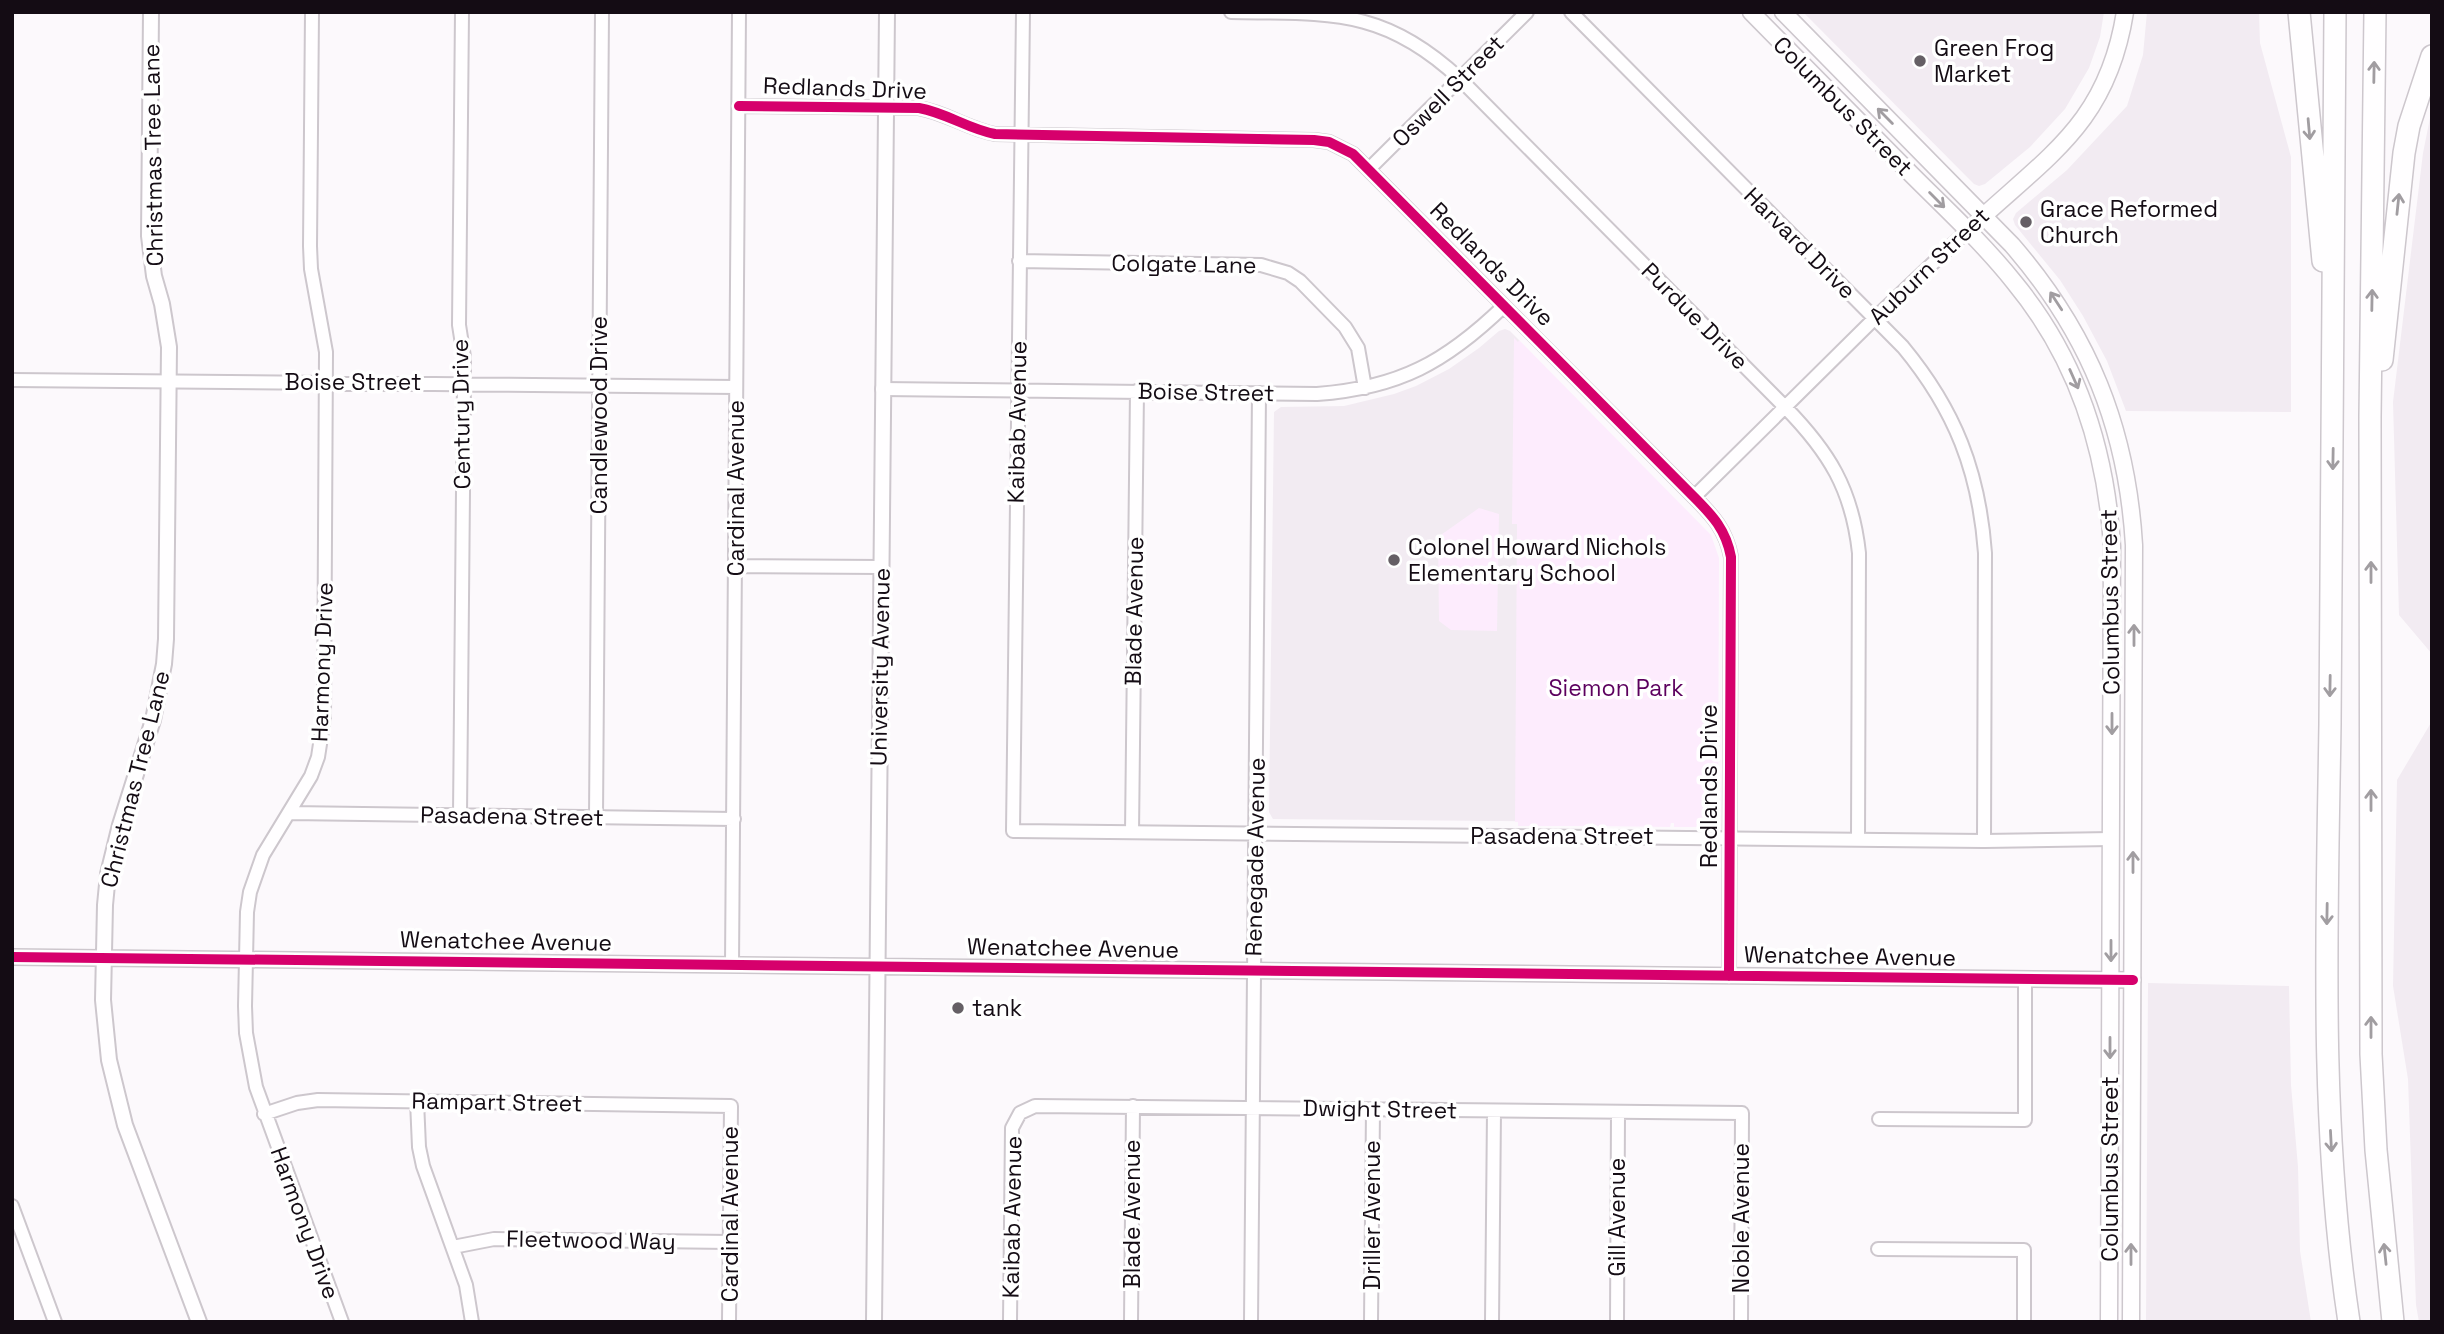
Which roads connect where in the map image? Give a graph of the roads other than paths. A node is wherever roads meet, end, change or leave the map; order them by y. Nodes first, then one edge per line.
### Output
1 (151, 12) edge
2 (312, 12) edge
3 (462, 12) edge
4 (602, 12) edge
5 (739, 12) edge
6 (887, 12) edge
7 (1023, 12) edge
8 (1231, 12) edge
9 (1527, 12) edge
10 (1571, 12) edge
11 (1751, 12) edge
12 (1783, 12) edge
13 (2125, 12) edge
14 (2299, 12) edge
15 (2334, 12) edge
16 (2375, 12) edge
17 (2432, 56) edge
18 (1460, 79) junction
19 (738, 106) junction
20 (885, 109) junction
21 (1021, 135) junction
22 (1369, 169) junction
23 (1984, 216) junction
24 (1968, 231) junction
25 (1019, 261) junction
26 (1504, 306) junction
27 (1875, 318) junction
28 (2334, 348) junction
29 (12, 380) edge
30 (169, 381) junction
31 (327, 382) junction
32 (464, 383) junction
33 (599, 385) junction
34 (736, 387) junction
35 (1365, 388) junction
36 (882, 389) junction
37 (1017, 389) junction
38 (1137, 391) junction
39 (1259, 393) junction
40 (1785, 407) junction
41 (2370, 417) junction
42 (1695, 497) junction
43 (735, 566) junction
44 (881, 567) junction
45 (290, 813) junction
46 (460, 815) junction
47 (596, 817) junction
48 (733, 819) junction
49 (1013, 831) joint
50 (1132, 832) junction
51 (1255, 833) junction
52 (1730, 837) junction
53 (1858, 839) junction
54 (2111, 839) junction
55 (1984, 841) junction
56 (12, 957) edge
57 (104, 958) junction
58 (245, 959) junction
59 (733, 965) junction
60 (877, 966) junction
61 (1254, 971) junction
62 (1729, 976) junction
63 (2025, 979) junction
64 (2111, 980) junction
65 (2133, 980) junction
66 (418, 1101) junction
67 (731, 1105) joint
68 (1132, 1106) junction
69 (1253, 1108) junction
70 (1373, 1109) junction
71 (1494, 1111) junction
72 (1618, 1112) junction
73 (1742, 1113) joint
74 (264, 1114) junction
75 (1020, 1114) joint
76 (1879, 1119) dead end
77 (12, 1206) edge
78 (730, 1242) junction
79 (453, 1247) junction
80 (1878, 1249) dead end
81 (55, 1322) edge
82 (199, 1322) edge
83 (342, 1322) edge
84 (472, 1322) edge
85 (729, 1322) edge
86 (874, 1322) edge
87 (1010, 1322) edge
88 (1131, 1322) edge
89 (1251, 1322) edge
90 (1371, 1322) edge
91 (1492, 1322) edge
92 (1617, 1322) edge
93 (1741, 1322) edge
94 (2024, 1322) edge
95 (2109, 1322) edge
96 (2131, 1322) edge
97 (2349, 1322) edge
98 (2393, 1322) edge

1 - 30 street, Christmas Tree Lane
2 - 31 street, Harmony Drive
3 - 32 street, Century Drive
4 - 33 street, Candlewood Drive
5 - 19 street, Cardinal Avenue
6 - 20 street, University Avenue
7 - 21 street, Kaibab Avenue
8 - 18 street, Purdue Drive
9 - 18 street, Oswell Street
10 - 27 street, Harvard Drive
11 -> 24 main road, Columbus Street
23 -> 12 main road, Columbus Street
13 - 23 main road, Auburn Street
14 -> 28 highway
15 - 28 highway
41 -> 16 highway
41 -> 17 highway
18 - 22 street, Oswell Street
18 - 40 street, Purdue Drive
19 - 20 street, Redlands Drive
19 - 34 street, Cardinal Avenue
20 - 21 street, Redlands Drive
20 - 36 street, University Avenue
21 - 22 street, Redlands Drive
21 - 25 street, Kaibab Avenue
22 - 26 street, Redlands Drive
23 - 24 main road, Auburn Street
65 -> 23 main road, Columbus Street
24 - 27 street, Auburn Street
24 -> 54 main road, Columbus Street
25 - 35 street, Colgate Lane
25 - 37 street, Kaibab Avenue
26 - 35 street, Boise Street
26 - 42 street, Redlands Drive
27 - 40 street, Auburn Street
27 - 55 street, Harvard Drive
28 -> 97 highway
29 - 30 street, Boise Street
30 - 31 street, Boise Street
30 - 57 street, Christmas Tree Lane
31 - 32 street, Boise Street
31 - 45 street, Harmony Drive
32 - 33 street, Boise Street
32 - 46 street, Century Drive
33 - 34 street, Boise Street
33 - 47 street, Candlewood Drive
34 - 43 street, Cardinal Avenue
35 - 39 street, Boise Street
36 - 37 street, Boise Street
36 - 44 street, University Avenue
37 - 38 street, Boise Street
37 - 49 street, Kaibab Avenue
38 - 39 street, Boise Street
38 - 50 street, Blade Avenue
39 - 51 street, Renegade Avenue
40 - 42 street, Auburn Street
40 - 53 street, Purdue Drive
98 -> 41 highway
42 - 52 street, Redlands Drive
43 - 44 street
43 - 48 street, Cardinal Avenue
44 - 60 street, University Avenue
45 - 46 street, Pasadena Street
45 - 58 street, Harmony Drive
46 - 47 street, Pasadena Street
47 - 48 street, Pasadena Street
48 - 59 street, Cardinal Avenue
49 - 50 street, Pasadena Street
50 - 51 street, Pasadena Street
51 - 52 street, Pasadena Street
51 - 61 street, Renegade Avenue
52 - 53 street, Pasadena Street
52 - 62 street, Redlands Drive
53 - 55 street, Pasadena Street
54 - 55 street, Pasadena Street
54 -> 64 main road, Columbus Street
56 - 57 street, Wenatchee Avenue
57 - 58 street, Wenatchee Avenue
57 - 82 street, Christmas Tree Lane
58 - 59 street, Wenatchee Avenue
58 - 74 street, Harmony Drive
59 - 60 street, Wenatchee Avenue
60 - 61 street, Wenatchee Avenue
60 - 86 street, University Avenue
61 - 62 street, Wenatchee Avenue
61 - 69 street, Renegade Avenue
62 - 63 street, Wenatchee Avenue
63 - 64 street, Wenatchee Avenue
63 - 76 street
64 - 65 street, Wenatchee Avenue
64 -> 95 main road, Columbus Street
96 -> 65 main road, Columbus Street
66 - 67 street, Rampart Street
66 - 74 street, Rampart Street
66 - 79 street
67 - 78 street, Cardinal Avenue
68 - 69 street, Dwight Street
68 - 75 street, Dwight Street
68 - 88 street, Blade Avenue
69 - 70 street, Dwight Street
69 - 89 street, Renegade Avenue
70 - 71 street, Dwight Street
70 - 90 street, Driller Avenue
71 - 72 street, Dwight Street
71 - 91 street
72 - 73 street, Dwight Street
72 - 92 street, Gill Avenue
73 - 93 street, Noble Avenue
74 - 83 street, Harmony Drive
75 - 87 street, Kaibab Avenue
77 - 81 street
78 - 79 street, Fleetwood Way
78 - 85 street, Cardinal Avenue
79 - 84 street
80 - 94 street

